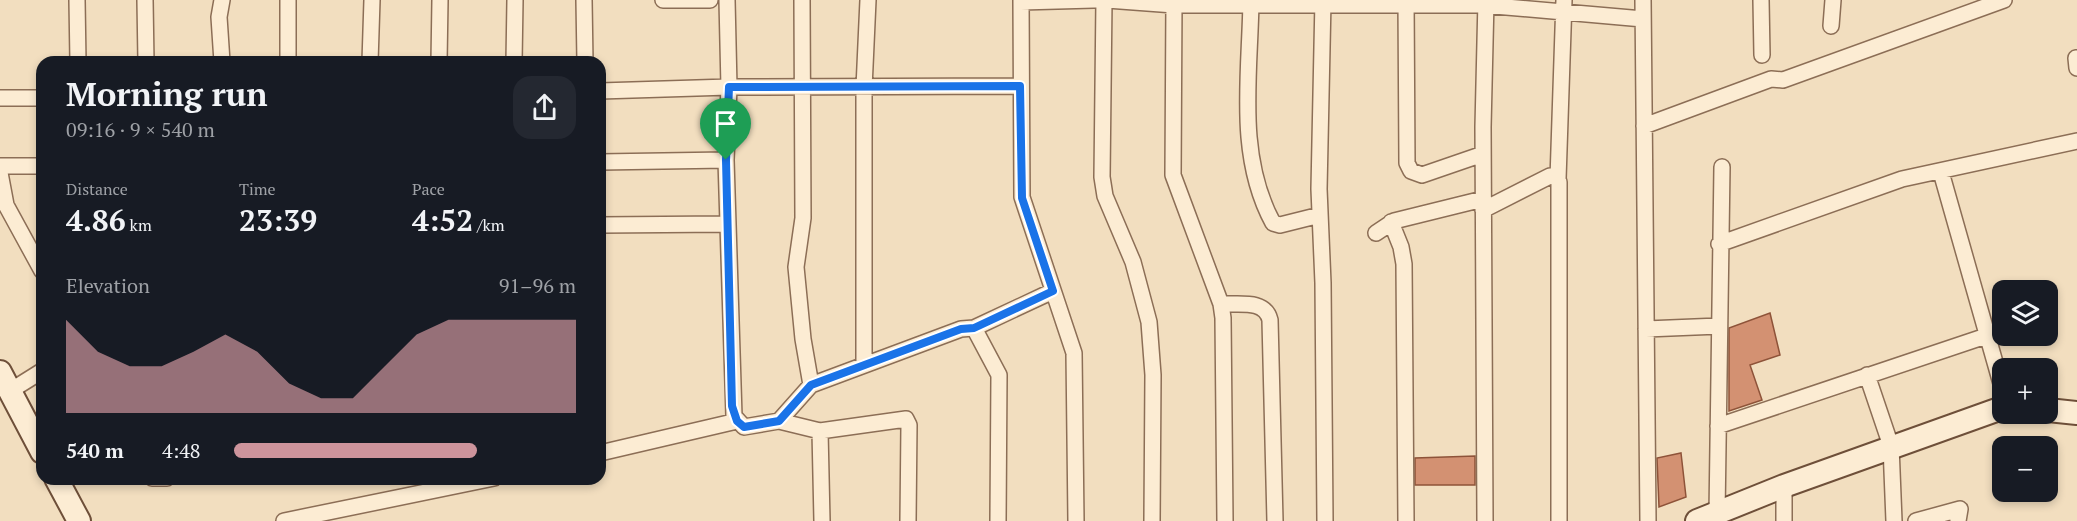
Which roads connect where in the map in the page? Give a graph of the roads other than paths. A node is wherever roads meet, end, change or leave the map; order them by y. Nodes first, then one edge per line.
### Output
1 (77, 0) edge
2 (145, 0) edge
3 (222, 0) edge
4 (288, 0) edge
5 (372, 0) edge
6 (440, 0) edge
7 (515, 0) edge
8 (584, 0) edge
9 (663, 0) edge
10 (710, 0) edge
11 (727, 0) edge
12 (802, 0) edge
13 (868, 0) edge
14 (1094, 0) edge
15 (1106, 0) edge
16 (1643, 0) edge
17 (1761, 0) edge
18 (1833, 0) edge
19 (2004, 0) edge
20 (1021, 1) edge
21 (1251, 2) edge
22 (1406, 2) edge
23 (1174, 3) edge
24 (1323, 3) edge
25 (1486, 3) edge
26 (1564, 6) edge
27 (1644, 19) junction
28 (1832, 26) dead end
29 (1762, 55) dead end
30 (78, 56) edge
31 (146, 56) edge
32 (222, 56) edge
33 (288, 56) edge
34 (370, 56) edge
35 (439, 56) edge
36 (514, 56) edge
37 (585, 56) edge
38 (2076, 57) edge
39 (2077, 68) edge
40 (1020, 86) junction
41 (729, 87) junction
42 (801, 87) junction
43 (864, 88) junction
44 (606, 91) edge
45 (0, 98) edge
46 (36, 98) edge
47 (1644, 126) junction
48 (2077, 141) edge
49 (1483, 154) junction
50 (726, 160) junction
51 (606, 162) edge
52 (0, 166) edge
53 (36, 166) edge
54 (1722, 167) dead end
55 (1941, 172) junction
56 (0, 173) edge
57 (1558, 179) junction
58 (1483, 204) junction
59 (1320, 215) junction
60 (1391, 222) junction
61 (727, 224) junction
62 (606, 225) edge
63 (1376, 233) dead end
64 (1719, 244) junction
65 (36, 260) edge
66 (1053, 291) junction
67 (1221, 304) junction
68 (1719, 326) junction
69 (974, 328) junction
70 (1646, 329) junction
71 (1986, 336) junction
72 (1993, 358) edge
73 (864, 365) junction
74 (36, 373) edge
75 (1867, 375) junction
76 (5, 381) edge
77 (811, 385) junction
78 (1992, 411) edge
79 (2058, 411) edge
80 (2077, 413) edge
81 (737, 421) junction
82 (779, 421) junction
83 (1718, 426) junction
84 (820, 431) junction
85 (36, 440) edge
86 (1891, 446) junction
87 (606, 452) edge
88 (60, 485) edge
89 (460, 485) edge
90 (1784, 486) junction
91 (1707, 518) edge
92 (79, 521) edge
93 (284, 521) edge
94 (822, 521) edge
95 (908, 521) edge
96 (998, 521) edge
97 (1076, 521) edge
98 (1152, 521) edge
99 (1225, 521) edge
100 (1275, 521) edge
101 (1325, 521) edge
102 (1406, 521) edge
103 (1485, 521) edge
104 (1559, 521) edge
105 (1648, 521) edge
106 (1784, 521) edge
107 (1894, 521) edge
108 (1916, 521) edge
109 (1958, 521) edge

1 - 30 street
2 - 31 street
3 - 32 street
4 - 33 street
5 - 34 street
6 - 35 street
7 - 36 street
8 - 37 street
9 - 10 street
11 - 41 street
12 - 42 street
13 - 43 street
14 - 20 street
15 - 23 street
15 - 98 street
16 - 27 street
17 - 29 street
18 - 28 street
19 - 47 street
20 - 40 street
21 - 23 street
21 - 24 street
21 - 59 street
22 - 24 street
22 - 25 street
22 - 49 street
23 - 67 street
24 - 59 street
25 - 26 street
25 - 49 street
26 - 27 street
26 - 57 street
27 - 47 street
38 - 39 street
40 - 43 street
40 - 66 street
41 - 42 street
41 - 44 street
41 - 50 street
42 - 43 street
42 - 77 street
43 - 73 street
45 - 46 street
47 - 70 street
48 - 55 street
49 - 58 street
50 - 51 street
50 - 61 street
52 - 53 street
54 - 64 street
55 - 64 street
55 - 71 street
56 - 65 street
57 - 58 street
57 - 104 street
58 - 60 street
58 - 103 street
59 - 101 street
60 - 63 street
60 - 102 street
61 - 62 street
61 - 81 street
64 - 68 street
66 - 69 street
66 - 97 street
67 - 99 street
67 - 100 street
68 - 70 street
68 - 83 street
69 - 73 street
69 - 96 street
70 - 105 street
71 - 72 street
71 - 75 street
73 - 77 street
74 - 76 street
75 - 83 street
75 - 86 street
76 - 85 street
77 - 82 street
78 - 86 street
79 - 80 street
81 - 82 street
81 - 87 street
82 - 84 street
83 - 91 street
84 - 94 street
84 - 95 street
86 - 90 street
86 - 107 street
88 - 92 street
89 - 93 street
90 - 91 street
90 - 106 street
108 - 109 street

